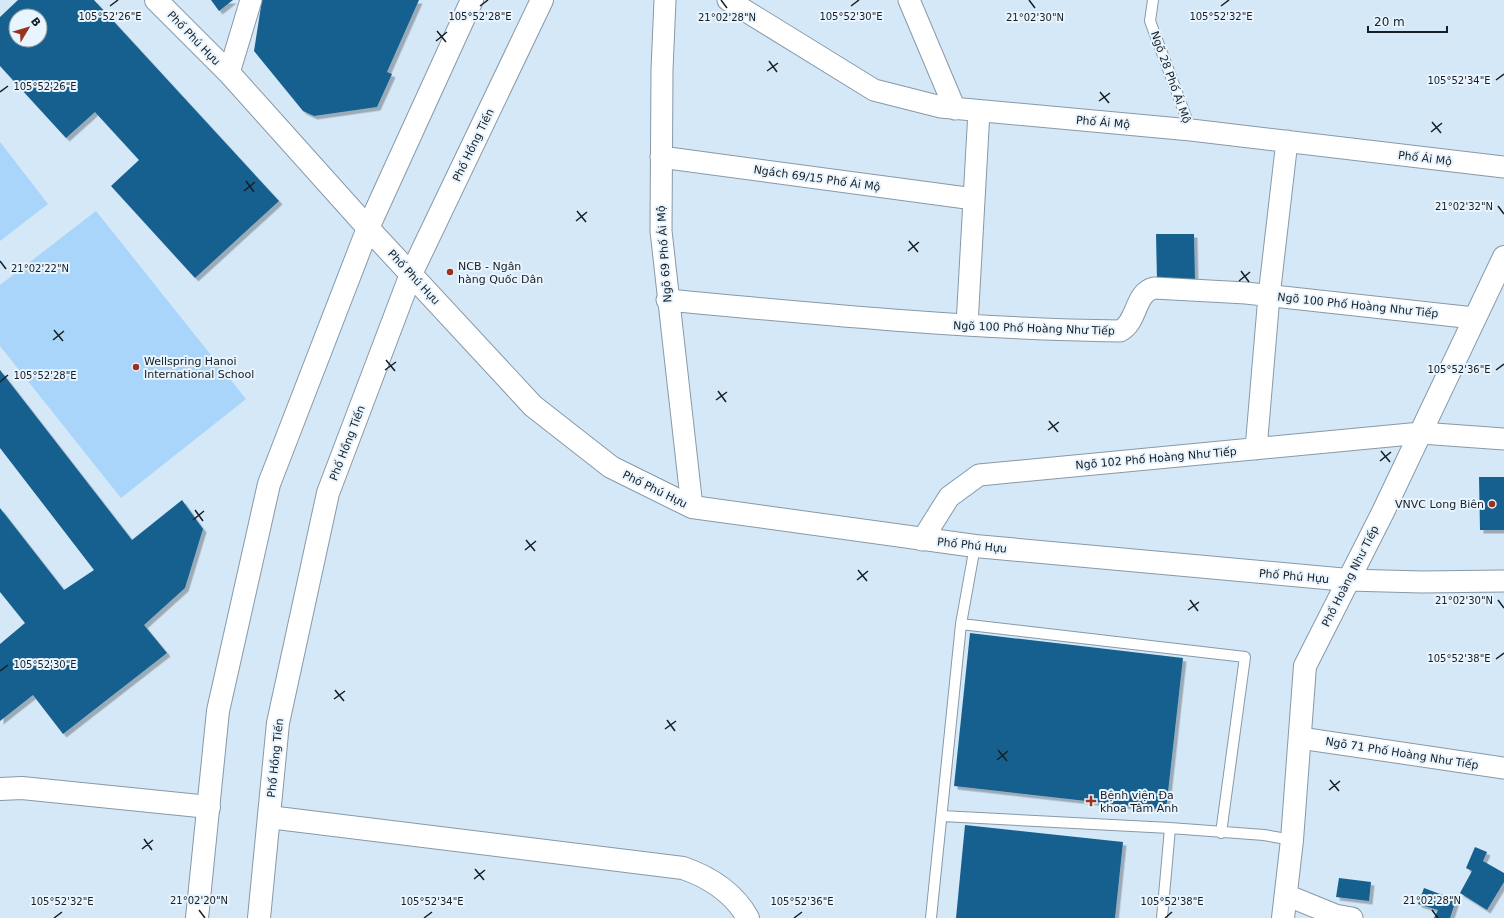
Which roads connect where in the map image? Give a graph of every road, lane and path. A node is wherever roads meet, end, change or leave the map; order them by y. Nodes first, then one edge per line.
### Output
1 (156, 0) edge
2 (251, 0) edge
3 (472, 0) edge
4 (542, 0) edge
5 (665, 0) edge
6 (728, 0) edge
7 (908, 0) edge
8 (1153, 0) edge
9 (228, 73) junction
10 (955, 109) junction
11 (979, 111) junction
12 (1191, 130) junction
13 (1287, 141) junction
14 (661, 157) junction
15 (1504, 167) edge
16 (974, 199) junction
17 (368, 228) junction
18 (1504, 257) edge
19 (410, 274) junction
20 (1269, 296) junction
21 (667, 300) junction
22 (1474, 318) junction
23 (967, 325) junction
24 (1420, 433) junction
25 (1504, 440) edge
26 (1256, 449) junction
27 (692, 507) junction
28 (922, 540) junction
29 (975, 546) junction
30 (1348, 580) junction
31 (1504, 581) edge
32 (961, 624) junction
33 (1300, 738) junction
34 (1504, 768) edge
35 (0, 789) edge
36 (209, 807) junction
37 (942, 816) junction
38 (268, 817) junction
39 (1170, 828) junction
40 (1221, 833) junction
41 (1292, 840) junction
42 (1286, 896) junction
43 (197, 918) edge
44 (259, 918) edge
45 (748, 918) edge
46 (931, 918) edge
47 (1162, 918) edge
48 (1283, 918) edge
49 (1352, 918) edge

1 - 9 street, Phố Phú Hựu
2 - 9 street
3 - 17 street
4 - 19 street, Phố Hồng Tiến
5 - 14 street, Ngõ 69 Phố Ái Mộ
6 - 10 street, Phố Ái Mộ
7 - 10 street
8 - 12 lane, Ngõ 28 Phố Ái Mộ
9 - 17 street, Phố Phú Hựu
10 - 11 street, Phố Ái Mộ
11 - 12 street, Phố Ái Mộ
11 - 16 street
12 - 13 street, Phố Ái Mộ
13 - 15 street, Phố Ái Mộ
13 - 20 street
14 - 16 street, Ngách 69/15 Phố Ái Mộ
14 - 21 street, Ngõ 69 Phố Ái Mộ
16 - 23 street
17 - 19 street, Phố Phú Hựu
17 - 36 street
18 - 22 street, Phố Hoàng Như Tiếp
19 - 27 street, Phố Phú Hựu
19 - 38 street, Phố Hồng Tiến
20 - 22 street, Ngõ 100 Phố Hoàng Như Tiếp
20 - 23 street, Ngõ 100 Phố Hoàng Như Tiếp
20 - 26 street
21 - 23 street, Ngõ 100 Phố Hoàng Như Tiếp
21 - 27 street, Ngõ 69 Phố Ái Mộ
22 - 24 street, Phố Hoàng Như Tiếp
24 - 25 street, Ngõ 102 Phố Hoàng Như Tiếp
24 - 26 street, Ngõ 102 Phố Hoàng Như Tiếp
24 - 30 street, Phố Hoàng Như Tiếp
26 - 28 street, Ngõ 102 Phố Hoàng Như Tiếp
27 - 28 street, Phố Phú Hựu
28 - 29 street, Phố Phú Hựu
29 - 30 street, Phố Phú Hựu
29 - 32 lane
30 - 31 street
30 - 33 street, Phố Hoàng Như Tiếp
32 - 37 lane
32 - 40 lane
33 - 34 street, Ngõ 71 Phố Hoàng Như Tiếp
33 - 41 street, Phố Hoàng Như Tiếp
35 - 36 street
36 - 43 street
37 - 39 lane
37 - 46 lane
38 - 44 street, Phố Hồng Tiến
38 - 45 street
39 - 40 lane
39 - 47 lane
40 - 41 lane
41 - 42 street, Phố Hoàng Như Tiếp
42 - 48 street, Phố Hoàng Như Tiếp
42 - 49 street

